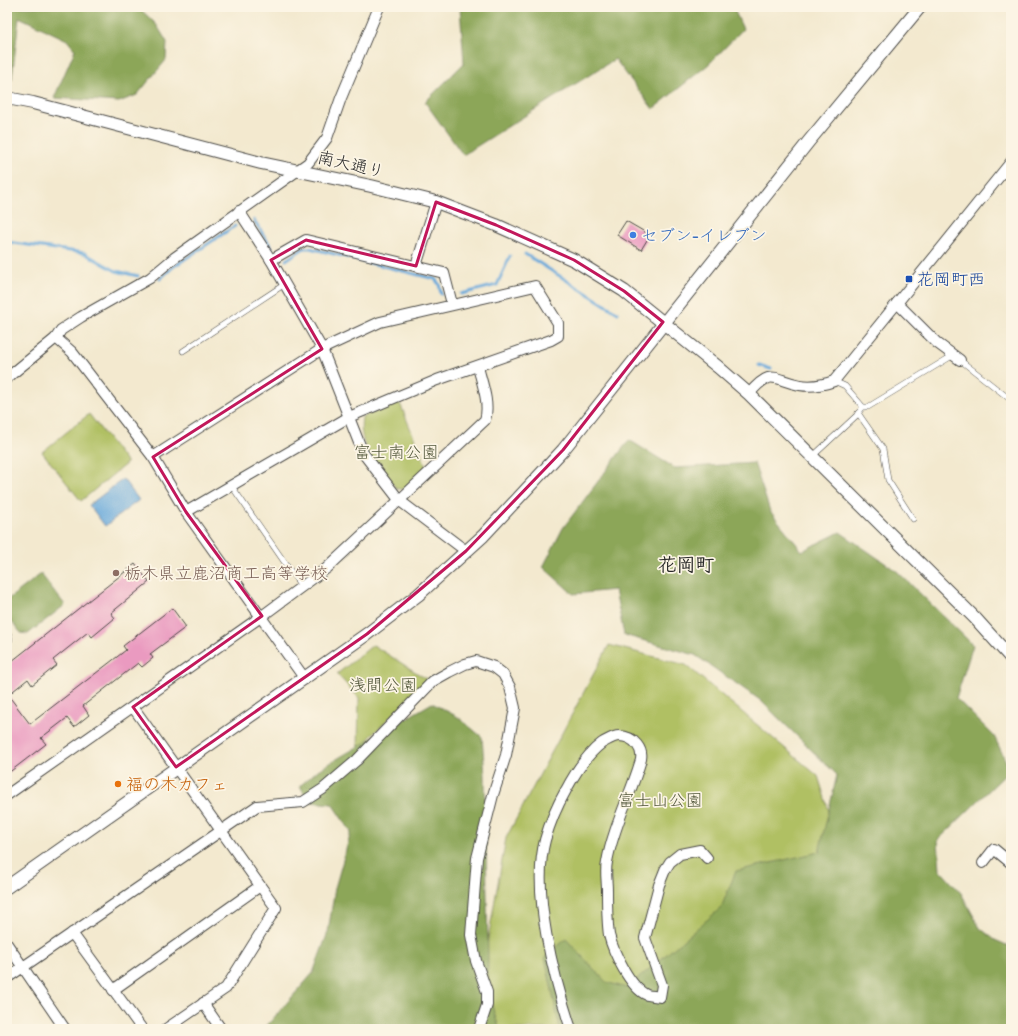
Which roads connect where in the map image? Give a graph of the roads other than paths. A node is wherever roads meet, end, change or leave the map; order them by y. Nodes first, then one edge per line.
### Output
1 (379, 7) edge
2 (920, 7) edge
3 (7, 98) edge
4 (1011, 162) edge
5 (299, 170) junction
6 (436, 202) junction
7 (239, 212) junction
8 (271, 260) junction
9 (416, 266) junction
10 (285, 284) junction
11 (898, 303) junction
12 (452, 304) junction
13 (663, 322) junction
14 (56, 338) junction
15 (322, 349) junction
16 (183, 351) dead end
17 (956, 358) junction
18 (478, 367) junction
19 (7, 378) edge
20 (834, 381) junction
21 (749, 394) junction
22 (1011, 400) edge
23 (863, 407) junction
24 (858, 413) junction
25 (349, 417) junction
26 (813, 456) junction
27 (154, 457) junction
28 (231, 485) junction
29 (400, 501) junction
30 (186, 512) junction
31 (913, 519) dead end
32 (466, 551) junction
33 (301, 586) junction
34 (262, 616) junction
35 (7, 629) edge
36 (7, 647) edge
37 (1011, 658) edge
38 (305, 679) junction
39 (133, 707) junction
40 (176, 767) junction
41 (7, 795) edge
42 (221, 831) junction
43 (707, 858) dead end
44 (983, 863) dead end
45 (1011, 863) edge
46 (7, 886) edge
47 (260, 886) junction
48 (72, 934) junction
49 (7, 944) edge
50 (22, 968) junction
51 (7, 978) edge
52 (113, 990) junction
53 (203, 1003) junction
54 (65, 1029) edge
55 (142, 1029) edge
56 (166, 1029) edge
57 (221, 1029) edge
58 (479, 1029) edge
59 (571, 1029) edge

1 - 5 street
2 - 13 street
3 - 5 street, 南大通り
4 - 11 street
5 - 6 street, 南大通り
5 - 7 street
6 - 9 street
6 - 13 street, 南大通り
7 - 8 street
7 - 14 street
8 - 9 street
8 - 10 street
9 - 12 street
10 - 15 street
10 - 16 lane
11 - 17 street
11 - 20 street
12 - 15 street
12 - 18 street
13 - 21 street, 南大通り
13 - 32 street
14 - 19 street
14 - 27 street
15 - 25 street
15 - 27 street
17 - 22 lane
17 - 23 lane
18 - 25 street
18 - 29 street
20 - 21 street
20 - 23 lane
21 - 26 street, 南大通り
23 - 24 lane
24 - 26 lane
24 - 31 lane
25 - 28 street
25 - 29 street
26 - 37 street, 南大通り
27 - 30 street
28 - 30 street
28 - 33 lane
29 - 32 street
29 - 33 street
30 - 34 street
32 - 38 street
33 - 34 street
34 - 38 street
34 - 39 street
35 - 36 lane
38 - 40 street
39 - 40 street
39 - 41 street
40 - 42 street
40 - 46 street
42 - 47 street
42 - 48 street
42 - 58 street
43 - 59 street
44 - 45 street
47 - 52 street
47 - 53 street
48 - 50 street
48 - 52 street
49 - 50 street
50 - 51 street
50 - 54 street
52 - 55 street
53 - 56 street
53 - 57 street

